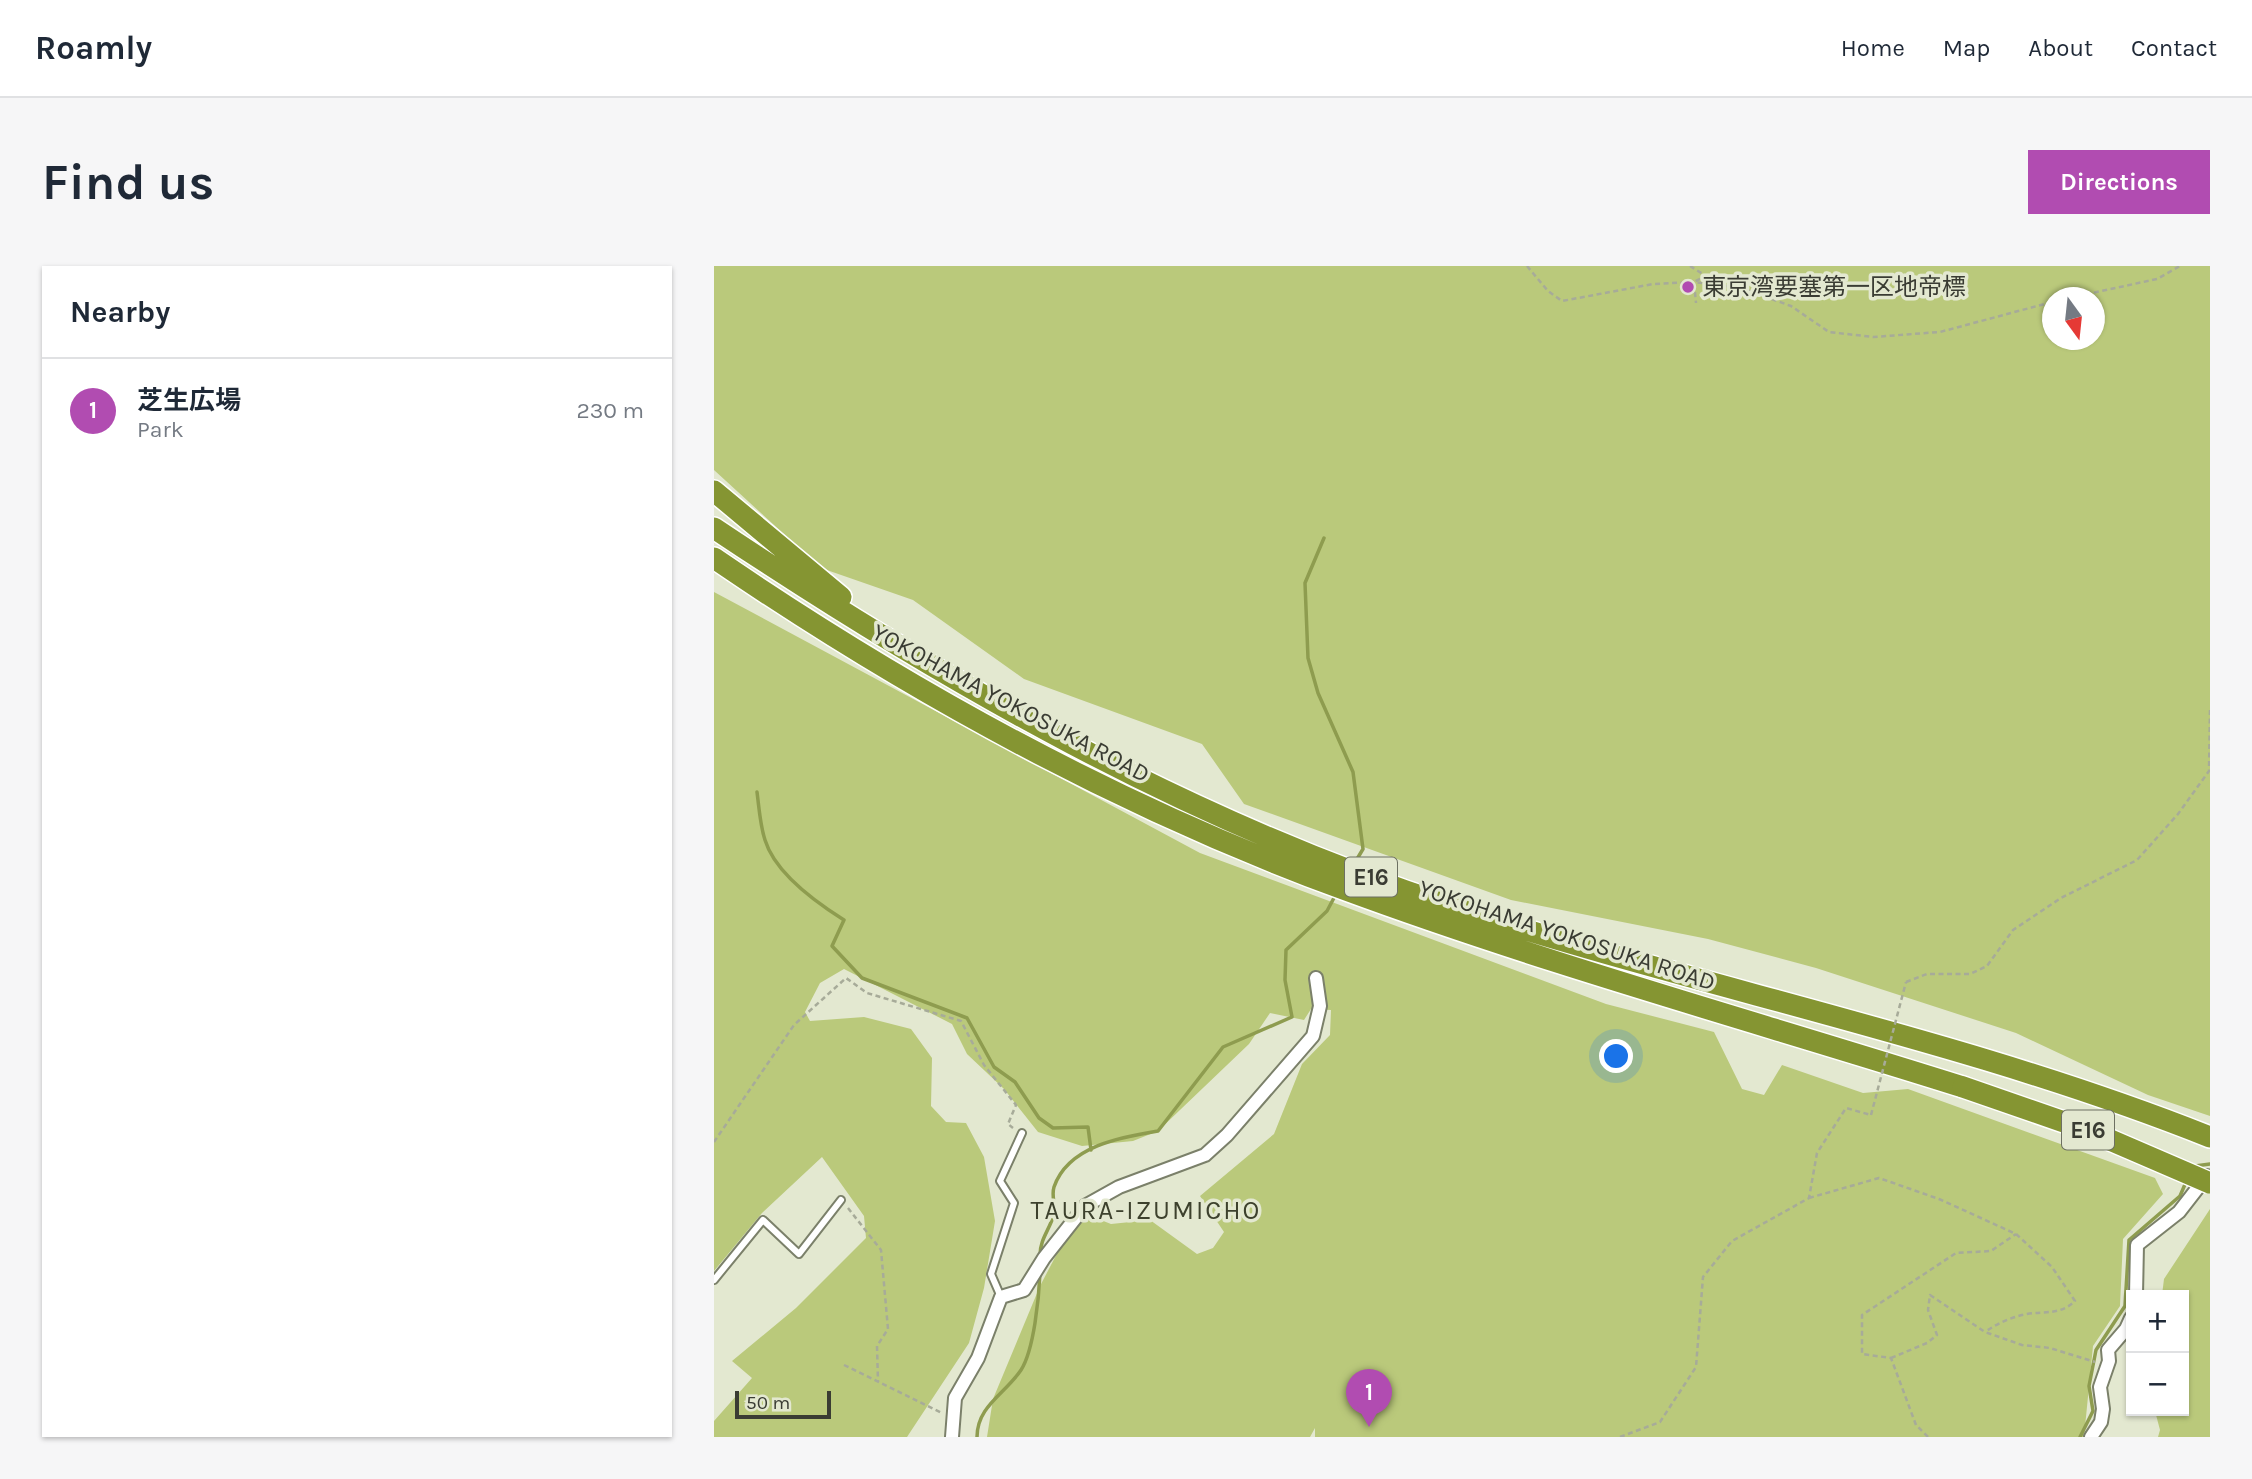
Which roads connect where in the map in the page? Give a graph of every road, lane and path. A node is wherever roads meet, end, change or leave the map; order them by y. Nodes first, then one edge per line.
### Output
1 (1527, 266) edge
2 (1690, 266) edge
3 (2180, 266) edge
4 (1694, 282) junction
5 (2105, 290) edge
6 (1696, 303) dead end
7 (2042, 305) edge
8 (714, 491) edge
9 (714, 528) edge
10 (714, 558) edge
11 (714, 573) edge
12 (904, 648) junction
13 (932, 696) junction
14 (2210, 709) edge
15 (1316, 978) dead end
16 (1022, 1133) joint
17 (2210, 1138) edge
18 (714, 1142) edge
19 (2210, 1172) edge
20 (2210, 1182) edge
21 (1809, 1198) junction
22 (841, 1200) joint
23 (2016, 1234) junction
24 (714, 1280) edge
25 (2136, 1290) edge
26 (1001, 1297) junction
27 (2126, 1329) edge
28 (1985, 1332) junction
29 (1891, 1358) junction
30 (2109, 1361) junction
31 (844, 1365) dead end
32 (878, 1382) junction
33 (954, 1420) junction
34 (952, 1437) edge
35 (1620, 1437) edge
36 (1928, 1437) edge
37 (2091, 1437) edge

1 - 4 path
2 - 4 path
3 - 5 path
4 - 6 path
4 - 7 path
8 - 12 highway
9 - 12 highway, YOKOHAMA YOKOSUKA ROAD / E16
10 - 13 highway, YOKOHAMA YOKOSUKA ROAD / E16
11 - 13 highway
12 - 17 highway, YOKOHAMA YOKOSUKA ROAD / E16
13 - 20 highway, YOKOHAMA YOKOSUKA ROAD / E16, bridge
14 - 21 path, bridge
15 - 26 street
16 - 18 path
16 - 26 lane
19 - 25 street
21 - 23 path
21 - 35 path
22 - 24 lane
22 - 32 path
23 - 28 path
23 - 29 path
26 - 33 street
27 - 30 street
28 - 29 path
28 - 30 path
29 - 36 path
30 - 37 street
31 - 32 path
32 - 33 path
33 - 34 street

